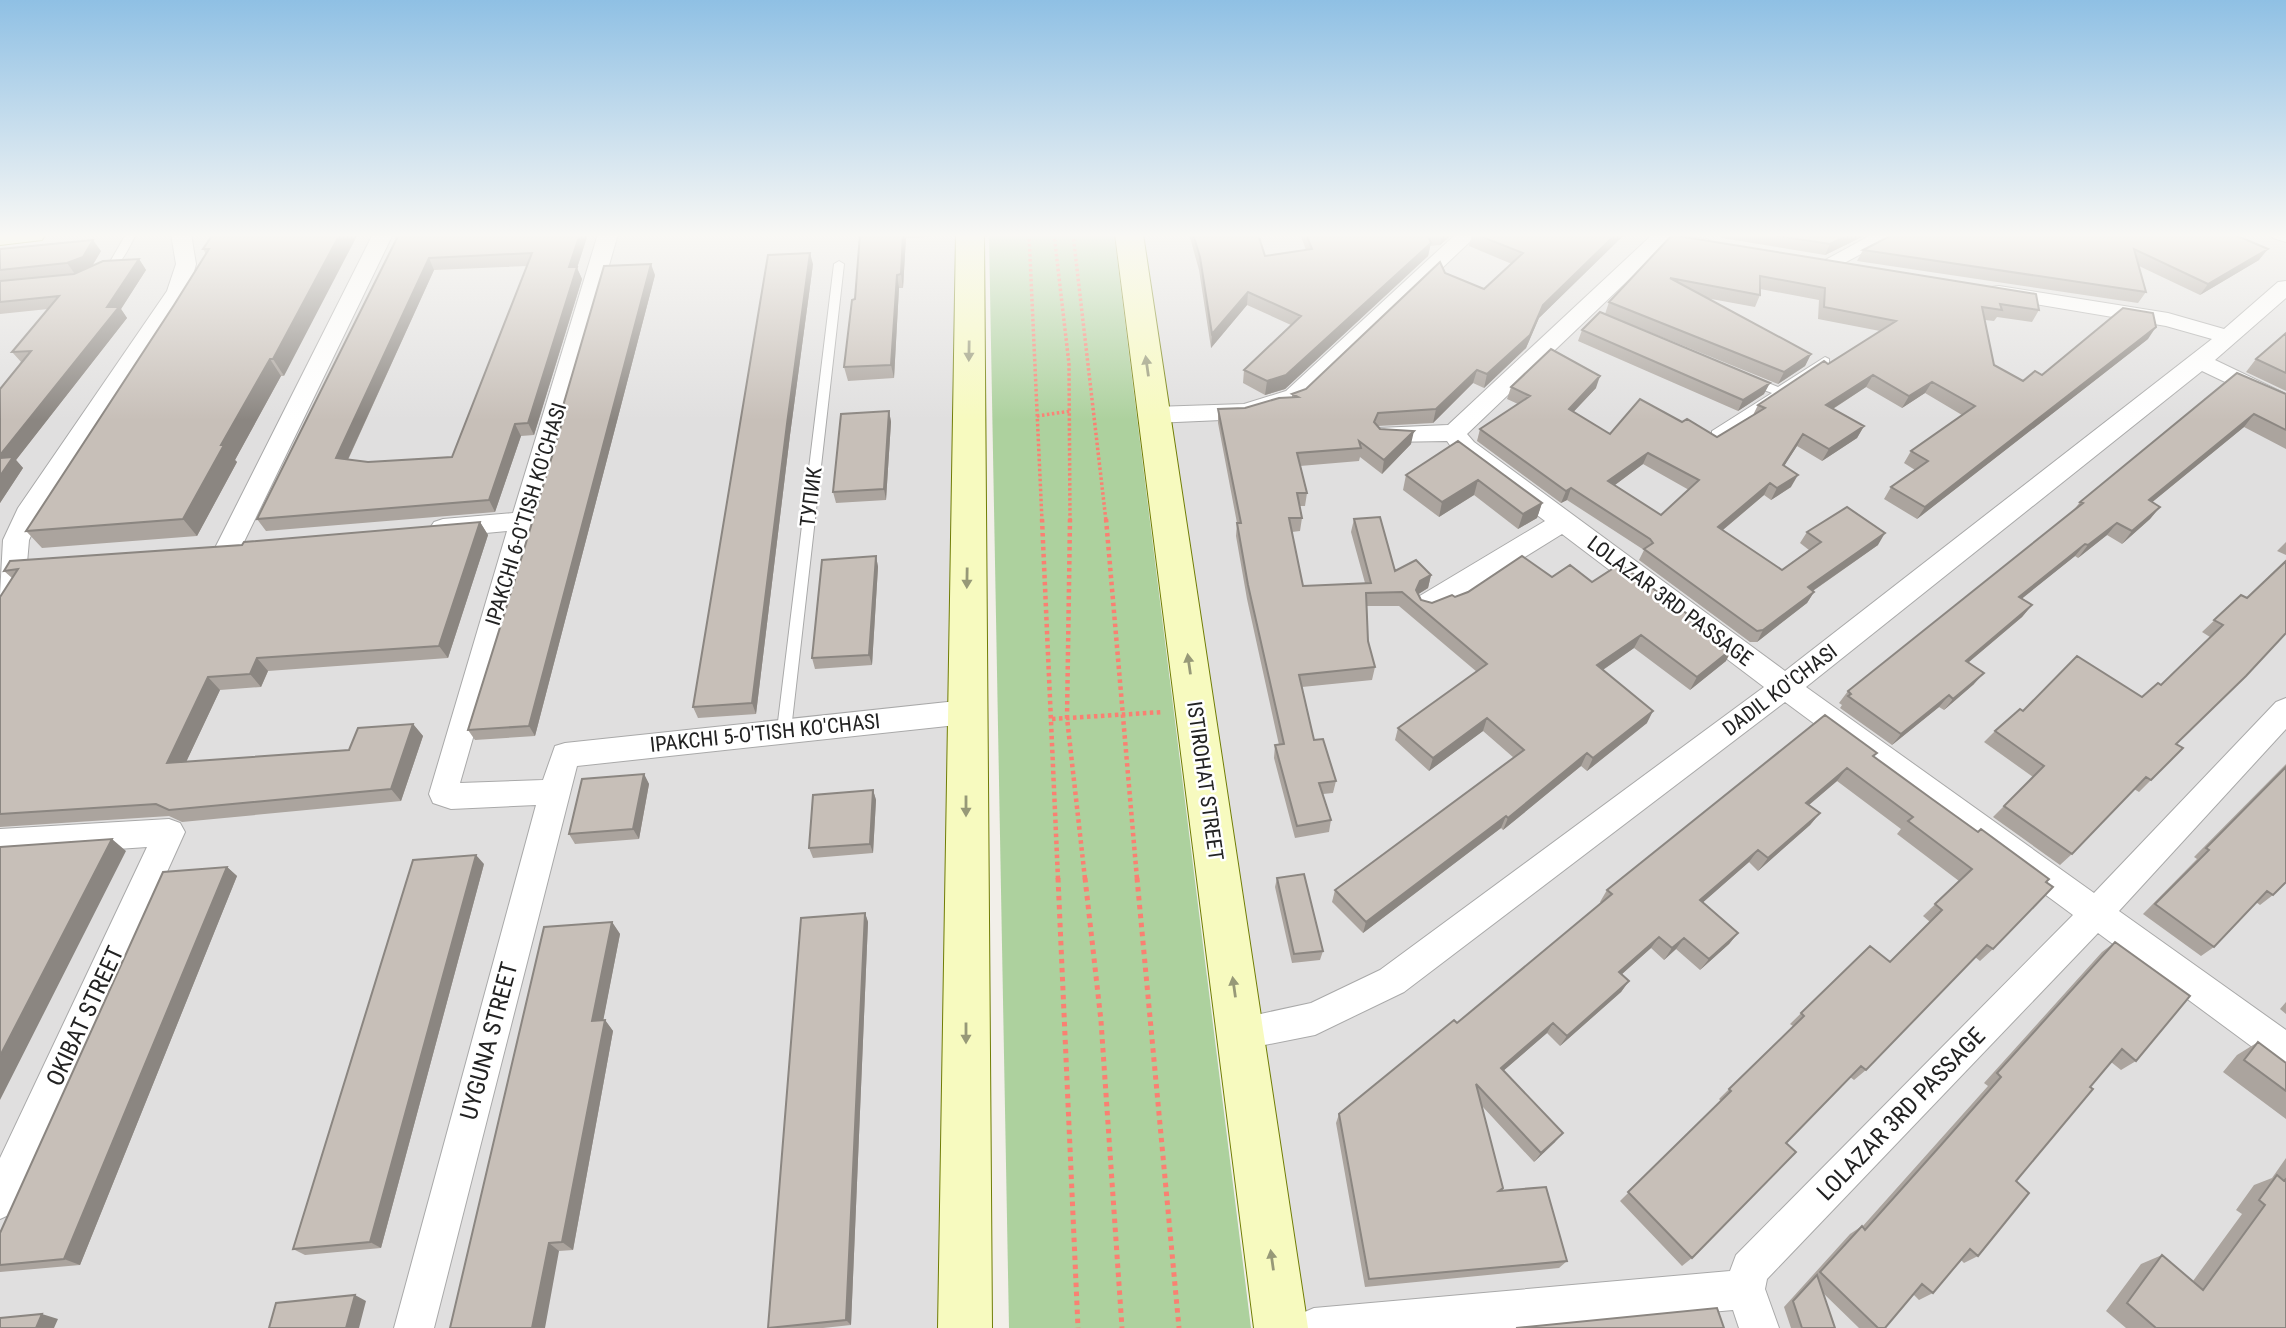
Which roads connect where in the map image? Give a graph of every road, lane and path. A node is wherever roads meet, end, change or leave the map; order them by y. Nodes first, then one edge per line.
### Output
1 (174, 296) edge
2 (352, 296) edge
3 (590, 296) edge
4 (835, 296) edge
5 (969, 296) edge
6 (1032, 296) edge
7 (1061, 296) edge
8 (1080, 296) edge
9 (1138, 296) edge
10 (1401, 296) edge
11 (1605, 296) edge
12 (2021, 296) edge
13 (2275, 296) edge
14 (2226, 335) junction
15 (1825, 361) edge
16 (2200, 361) junction
17 (1742, 377) edge
18 (1779, 392) junction
19 (2286, 403) edge
20 (1071, 411) junction
21 (1037, 415) junction
22 (1154, 415) junction
23 (1454, 433) junction
24 (1386, 434) edge
25 (1716, 434) edge
26 (524, 521) junction
27 (1564, 521) junction
28 (417, 530) edge
29 (256, 544) edge
30 (229, 546) junction
31 (202, 548) edge
32 (40, 561) edge
33 (7, 574) edge
34 (1428, 604) edge
35 (1785, 687) junction
36 (1195, 710) junction
37 (2286, 710) edge
38 (966, 712) junction
39 (1126, 714) junction
40 (1067, 718) junction
41 (1052, 719) junction
42 (784, 730) junction
43 (565, 755) joint
44 (555, 792) junction
45 (0, 843) edge
46 (2095, 913) junction
47 (1240, 1032) junction
48 (2286, 1051) edge
49 (0, 1200) edge
50 (1745, 1289) junction
51 (414, 1328) edge
52 (965, 1328) edge
53 (1078, 1328) edge
54 (1122, 1328) edge
55 (1179, 1328) edge
56 (1281, 1328) edge
57 (1314, 1328) edge
58 (1759, 1328) edge

1 - 33 street
2 - 30 street
3 - 26 street, IPAKCHI 6-O'TISH KO'CHASI
4 - 42 lane, ТУПИК
5 -> 38 main road
6 - 21 path
7 - 20 path
8 - 39 path
22 -> 9 main road, ISTIROHAT STREET
10 - 22 street
11 - 23 street
12 - 14 street
13 - 14 street, DADIL KO'CHASI
14 - 16 street, DADIL KO'CHASI
15 - 18 lane
16 - 19 street
16 - 35 street, DADIL KO'CHASI
17 - 18 lane
18 - 25 lane
20 - 21 path
20 - 40 path
21 - 41 path
36 -> 22 main road, ISTIROHAT STREET
23 - 24 street
23 - 27 street, LOLAZAR 3RD PASSAGE
26 - 28 street
26 - 44 street, IPAKCHI 6-O'TISH KO'CHASI
27 - 34 street
27 - 35 street, LOLAZAR 3RD PASSAGE
29 - 30 street
30 - 31 street
32 - 33 street
35 - 46 street, LOLAZAR 3RD PASSAGE
35 - 47 street, DADIL KO'CHASI
36 - 39 path
47 -> 36 main road, ISTIROHAT STREET
37 - 46 street, LOLAZAR 3RD PASSAGE
38 - 42 street, IPAKCHI 5-O'TISH KO'CHASI
38 -> 52 main road
39 - 40 path
39 - 55 path
40 - 41 path
40 - 54 path
41 - 53 path
42 - 43 street, IPAKCHI 5-O'TISH KO'CHASI
43 - 44 street, UYGUNA STREET
44 - 51 street, UYGUNA STREET
45 - 49 street, OKIBAT STREET
46 - 48 street, LOLAZAR 3RD PASSAGE
46 - 50 street, LOLAZAR 3RD PASSAGE
56 -> 47 main road, ISTIROHAT STREET
50 - 57 street
50 - 58 street

